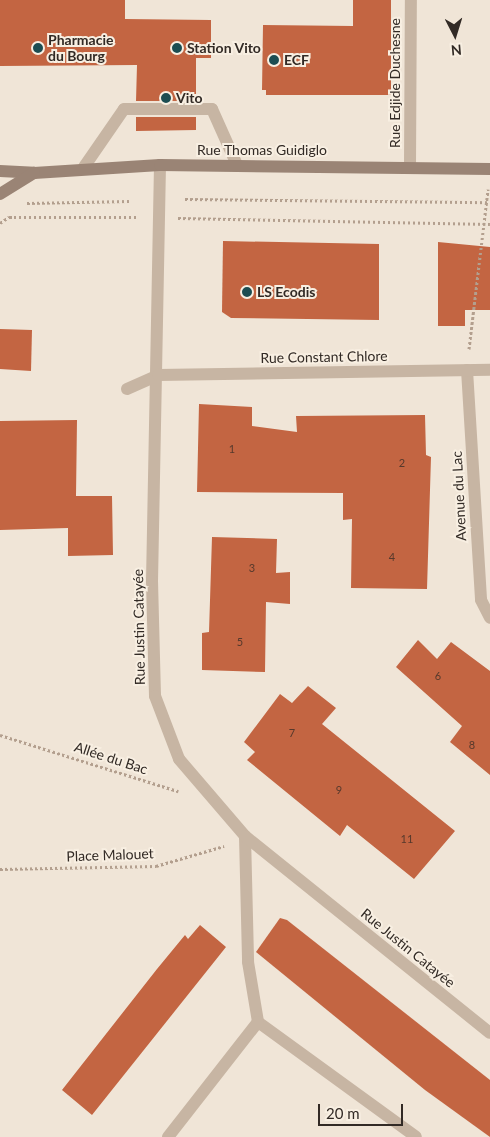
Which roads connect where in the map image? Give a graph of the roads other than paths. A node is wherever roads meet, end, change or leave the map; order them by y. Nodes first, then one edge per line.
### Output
1 (411, 0) edge
2 (160, 165) junction
3 (237, 165) junction
4 (410, 166) junction
5 (84, 167) junction
6 (490, 170) edge
7 (0, 171) edge
8 (34, 173) junction
9 (0, 194) edge
10 (467, 370) junction
11 (490, 370) edge
12 (158, 375) junction
13 (127, 389) dead end
14 (490, 618) edge
15 (245, 836) junction
16 (258, 1022) junction
17 (490, 1033) edge
18 (168, 1137) edge
19 (416, 1137) edge

1 - 4 street, Rue Edjide Duchesne
2 - 3 main road, Rue Thomas Guidiglo
2 - 5 main road, Rue Thomas Guidiglo
2 - 12 street, Rue Justin Catayée
3 - 4 main road, Rue Thomas Guidiglo
3 - 5 street
4 - 6 main road, Rue Thomas Guidiglo
5 - 8 main road, Rue Thomas Guidiglo
7 - 8 main road, Rue Thomas Guidiglo
8 - 9 main road, Rue Thomas Guidiglo
10 - 11 street, Rue Constant Chlore
10 - 12 street, Rue Constant Chlore
10 - 14 street, Avenue du Lac
12 - 13 street
12 - 15 street, Rue Justin Catayée
15 - 16 street
15 - 17 street, Rue Justin Catayée
16 - 18 street
16 - 19 street

